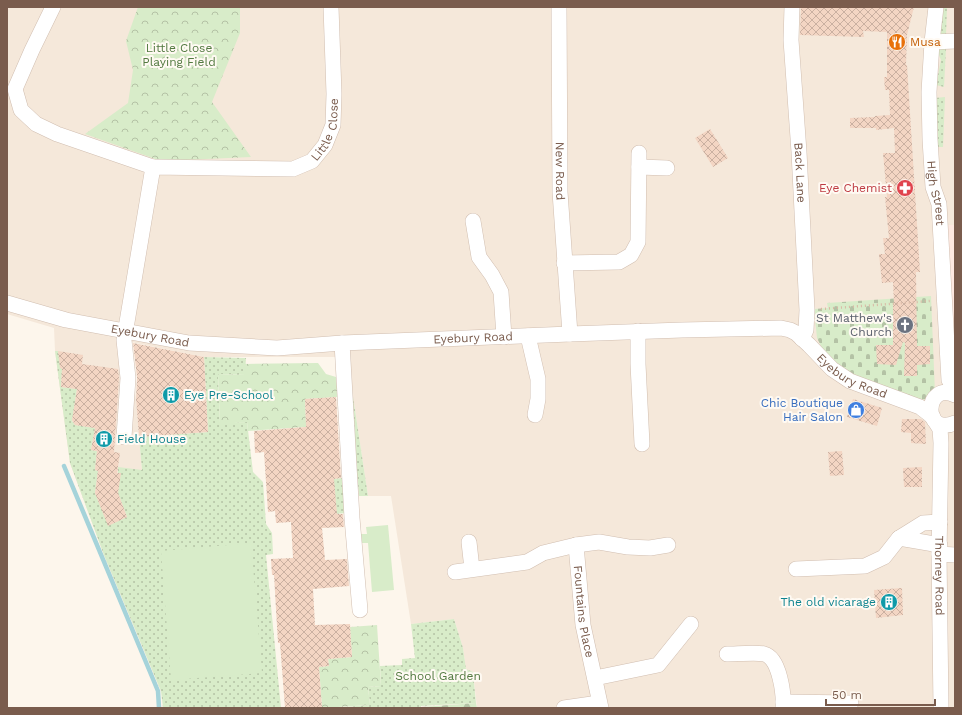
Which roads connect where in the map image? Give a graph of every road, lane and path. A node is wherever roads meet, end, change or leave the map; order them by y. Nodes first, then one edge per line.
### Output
1 (53, 7) edge
2 (331, 7) edge
3 (559, 7) edge
4 (792, 7) edge
5 (936, 7) edge
6 (955, 41) edge
7 (932, 42) junction
8 (153, 167) junction
9 (667, 168) dead end
10 (473, 221) dead end
11 (564, 263) junction
12 (944, 300) junction
13 (7, 303) edge
14 (807, 310) junction
15 (126, 331) junction
16 (638, 332) junction
17 (570, 334) junction
18 (528, 336) junction
19 (504, 337) junction
20 (951, 338) edge
21 (802, 339) junction
22 (342, 343) junction
23 (948, 392) edge
24 (920, 407) junction
25 (535, 416) dead end
26 (934, 419) junction
27 (955, 423) edge
28 (124, 437) dead end
29 (941, 443) junction
30 (642, 444) dead end
31 (940, 522) junction
32 (899, 538) junction
33 (469, 542) dead end
34 (576, 544) junction
35 (668, 545) dead end
36 (940, 550) junction
37 (955, 555) edge
38 (472, 569) junction
39 (796, 570) dead end
40 (455, 572) dead end
41 (360, 610) dead end
42 (691, 624) dead end
43 (727, 654) dead end
44 (595, 678) junction
45 (851, 703) dead end
46 (783, 705) edge
47 (600, 706) edge
48 (564, 708) edge
49 (941, 708) edge

1 - 8 street, Little Close
2 - 8 street, Little Close
3 - 11 street, New Road
4 - 14 street, Back Lane
5 - 7 street, High Street
6 - 7 street
7 - 12 street, High Street
8 - 15 street
9 - 11 street
10 - 19 street
11 - 17 street, New Road
12 - 14 path
12 - 20 street, High Street
13 - 15 street, Eyebury Road
14 - 21 street, Back Lane
15 - 22 street, Eyebury Road
15 - 28 street
16 - 17 street, Eyebury Road
16 - 21 street, Eyebury Road
16 - 30 street
17 - 18 street, Eyebury Road
18 - 19 street, Eyebury Road
18 - 25 street
19 - 22 street, Eyebury Road
20 - 23 street, High Street
21 - 24 street, Eyebury Road
22 - 41 street
23 - 24 street
23 - 26 street, High Street
24 - 26 street, Eyebury Road
26 - 27 street
26 - 29 street, Thorney Road
27 - 29 street
29 - 31 street, Thorney Road
31 - 32 street
31 - 36 street, Thorney Road
32 - 36 street
32 - 39 street
33 - 38 street
34 - 35 street
34 - 38 street
34 - 44 street, Fountains Place
36 - 37 street
36 - 49 street, Thorney Road
38 - 40 street
42 - 44 street
43 - 46 street
44 - 47 street, Fountains Place
45 - 46 street
47 - 48 street, Fountains Place

